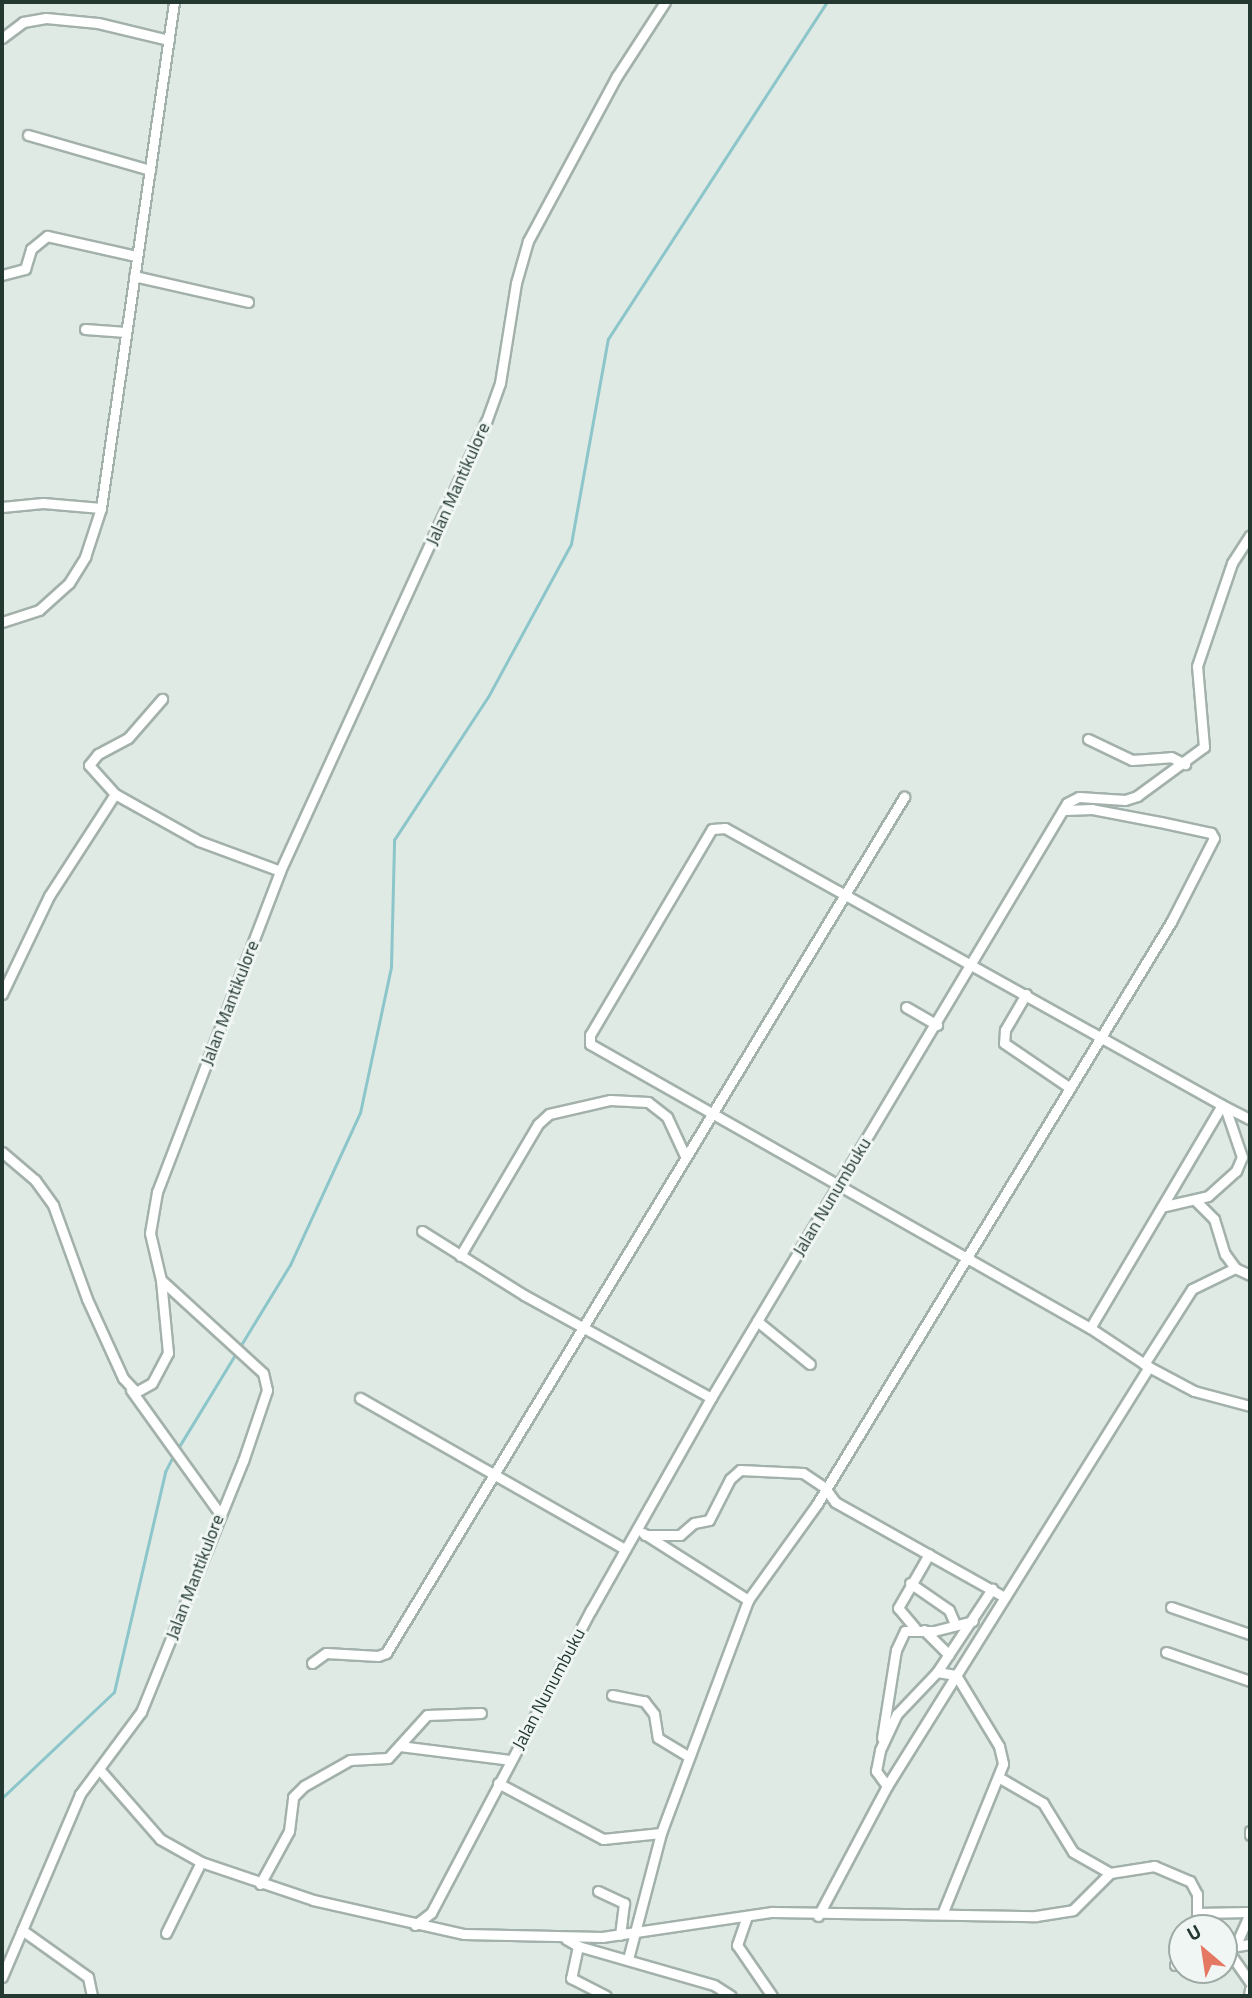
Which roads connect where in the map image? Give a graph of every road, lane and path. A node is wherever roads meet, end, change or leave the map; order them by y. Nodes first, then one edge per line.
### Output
1 (174, 2) edge
2 (665, 2) edge
3 (2, 38) edge
4 (169, 40) junction
5 (28, 135) dead end
6 (150, 170) junction
7 (136, 256) junction
8 (2, 275) edge
9 (134, 276) junction
10 (247, 302) dead end
11 (85, 329) dead end
12 (126, 332) junction
13 (2, 507) edge
14 (102, 508) junction
15 (1250, 535) edge
16 (2, 622) edge
17 (162, 699) dead end
18 (1088, 739) dead end
19 (1185, 764) junction
20 (115, 794) junction
21 (904, 797) dead end
22 (1065, 810) junction
23 (280, 871) junction
24 (844, 895) junction
25 (972, 964) junction
26 (2, 994) edge
27 (1026, 994) junction
28 (906, 1007) dead end
29 (937, 1025) junction
30 (1101, 1038) junction
31 (1070, 1088) junction
32 (1223, 1106) junction
33 (713, 1115) junction
34 (1250, 1119) edge
35 (2, 1152) edge
36 (686, 1158) junction
37 (838, 1188) junction
38 (1195, 1200) junction
39 (1165, 1206) junction
40 (422, 1231) dead end
41 (460, 1256) junction
42 (966, 1258) junction
43 (1235, 1268) junction
44 (1250, 1275) edge
45 (160, 1280) junction
46 (757, 1321) junction
47 (582, 1327) junction
48 (1090, 1328) junction
49 (810, 1364) dead end
50 (1146, 1366) junction
51 (131, 1390) junction
52 (359, 1398) dead end
53 (711, 1398) junction
54 (1250, 1406) edge
55 (495, 1473) junction
56 (825, 1488) junction
57 (220, 1514) junction
58 (637, 1528) junction
59 (645, 1535) junction
60 (625, 1549) junction
61 (929, 1554) junction
62 (910, 1583) junction
63 (992, 1590) junction
64 (1003, 1597) junction
65 (748, 1600) junction
66 (1171, 1607) dead end
67 (973, 1621) junction
68 (955, 1624) junction
69 (919, 1628) junction
70 (1250, 1634) edge
71 (1166, 1652) dead end
72 (949, 1655) junction
73 (312, 1662) dead end
74 (937, 1672) junction
75 (956, 1675) junction
76 (1250, 1681) edge
77 (611, 1695) dead end
78 (481, 1713) dead end
79 (400, 1746) junction
80 (880, 1750) junction
81 (688, 1756) junction
82 (511, 1759) junction
83 (99, 1769) junction
84 (1000, 1778) junction
85 (498, 1783) junction
86 (887, 1786) junction
87 (661, 1833) junction
88 (201, 1862) junction
89 (1110, 1873) junction
90 (260, 1884) junction
91 (598, 1891) dead end
92 (943, 1912) junction
93 (1250, 1913) edge
94 (1202, 1914) joint
95 (747, 1916) junction
96 (818, 1916) junction
97 (415, 1926) junction
98 (22, 1930) junction
99 (166, 1933) dead end
100 (635, 1933) junction
101 (620, 1935) junction
102 (565, 1938) junction
103 (1238, 1940) edge
104 (578, 1946) junction
105 (628, 1959) junction
106 (1238, 1966) edge
107 (2, 1977) edge
108 (1250, 1982) edge
109 (1250, 1989) edge
110 (591, 1993) edge
111 (92, 1996) edge
112 (606, 1996) edge
113 (732, 1996) edge
114 (772, 1996) edge
115 (1249, 1996) edge

1 - 4 street
2 - 23 street, Jalan Mantikulore
3 - 4 street
4 - 6 street
5 - 6 street
6 - 7 street
7 - 8 street
7 - 9 street
9 - 10 street
9 - 12 street
11 - 12 street
12 - 14 street
13 - 14 street
14 - 16 street
15 - 19 street
17 - 20 street
18 - 19 street
19 - 22 street
20 - 23 street
20 - 26 street
21 - 24 street
22 - 25 street, Jalan Nunumbuku
22 - 30 street
23 - 45 street, Jalan Mantikulore
24 - 25 street
24 - 33 street
24 - 33 street
25 - 27 street
25 - 29 street, Jalan Nunumbuku
27 - 30 street
27 - 31 street
28 - 29 street
29 - 37 street, Jalan Nunumbuku
30 - 31 street
30 - 32 street
31 - 42 street
32 - 34 street
32 - 38 street
32 - 39 street
33 - 36 street
33 - 37 street
35 - 51 street
36 - 41 street
36 - 47 street
37 - 42 street
37 - 46 street, Jalan Nunumbuku
38 - 39 street
38 - 43 street
39 - 48 street
40 - 41 street
41 - 47 street
42 - 48 street
42 - 56 street
43 - 44 street
43 - 50 street
45 - 51 street
45 - 57 street, Jalan Mantikulore
46 - 49 street
46 - 53 street, Jalan Nunumbuku
47 - 53 street
47 - 55 street
48 - 50 street
50 - 54 street
50 - 64 street
51 - 57 street
52 - 55 street
53 - 58 street, Jalan Nunumbuku
55 - 60 street
55 - 73 street
56 - 59 street
56 - 61 street
56 - 65 street
57 - 83 street, Jalan Mantikulore
58 - 59 street
58 - 60 street, Jalan Nunumbuku
59 - 65 street
60 - 82 street, Jalan Nunumbuku
61 - 62 street
61 - 63 street
62 - 68 street
62 - 69 street
63 - 64 street
63 - 67 street
64 - 75 street
65 - 81 street
66 - 70 street
67 - 68 street
67 - 72 street
68 - 69 street
69 - 72 street
69 - 80 street
71 - 76 street
72 - 74 street
74 - 75 street
74 - 80 street
75 - 84 street
75 - 86 street
77 - 81 street
78 - 79 street
79 - 82 street
79 - 90 street
80 - 86 street
81 - 87 street
82 - 85 street, Jalan Nunumbuku
83 - 88 street
83 - 98 street, Jalan Mantikulore
84 - 89 street
84 - 92 street
85 - 87 street
85 - 97 street, Jalan Nunumbuku
86 - 96 street
87 - 100 street
88 - 90 street
88 - 99 street
89 - 92 street
89 - 94 street
90 - 97 street
91 - 101 street
92 - 96 street
93 - 94 street
93 - 103 street
95 - 96 street
95 - 100 street
95 - 114 street
97 - 102 street
98 - 107 street, Jalan Mantikulore
98 - 111 street
100 - 101 street
100 - 105 street
101 - 102 street
102 - 104 street
104 - 105 street
104 - 110 street
105 - 113 street
106 - 108 street
109 - 115 street
110 - 112 street

